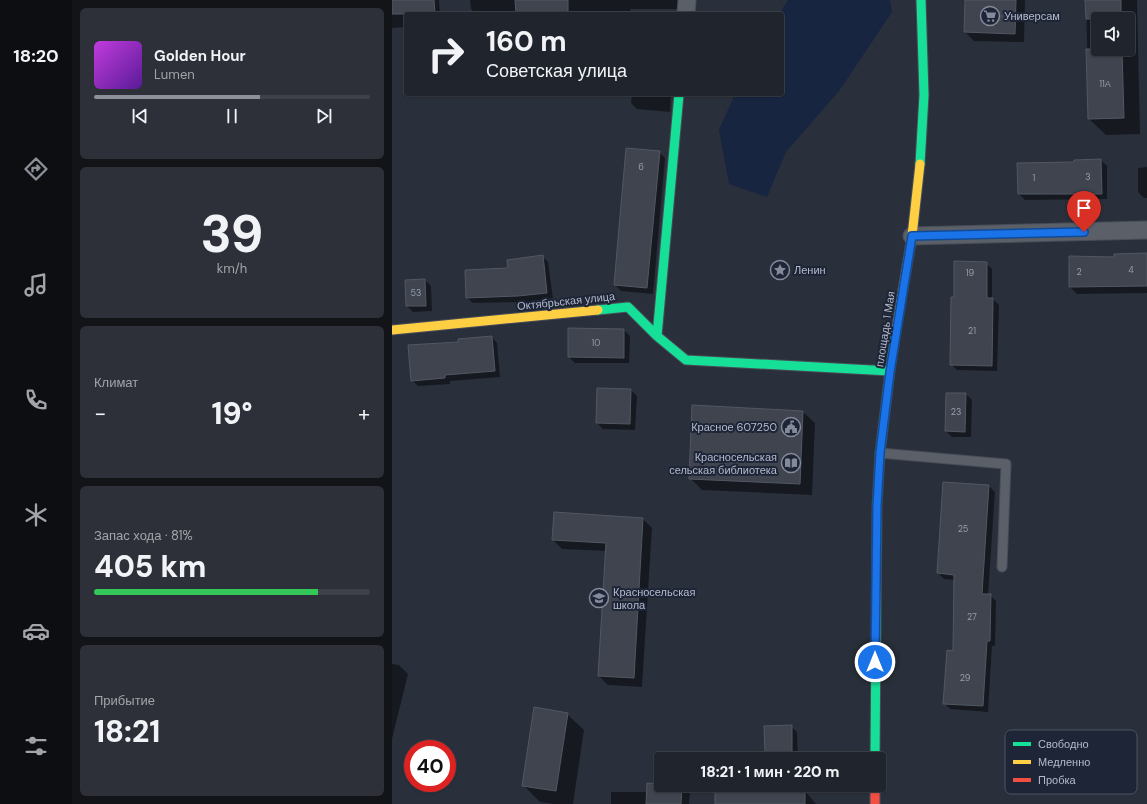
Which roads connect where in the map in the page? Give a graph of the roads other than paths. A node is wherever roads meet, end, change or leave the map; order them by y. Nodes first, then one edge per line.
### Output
1 (687, 0) edge
2 (921, 0) edge
3 (686, 12) edge
4 (679, 96) edge
5 (1147, 230) edge
6 (912, 236) junction
7 (392, 330) edge
8 (657, 336) junction
9 (890, 372) junction
10 (880, 453) junction
11 (1002, 567) dead end
12 (875, 752) edge
13 (875, 792) edge
14 (875, 804) edge

1 - 3 street
2 - 6 street, площадь 1 Мая
4 - 8 street
5 - 6 street
6 - 9 street, площадь 1 Мая
7 - 8 street, Октябрьская улица
8 - 9 street, Октябрьская улица
9 - 10 street, площадь 1 Мая
10 - 11 lane
10 - 12 street, площадь 1 Мая
13 - 14 street

